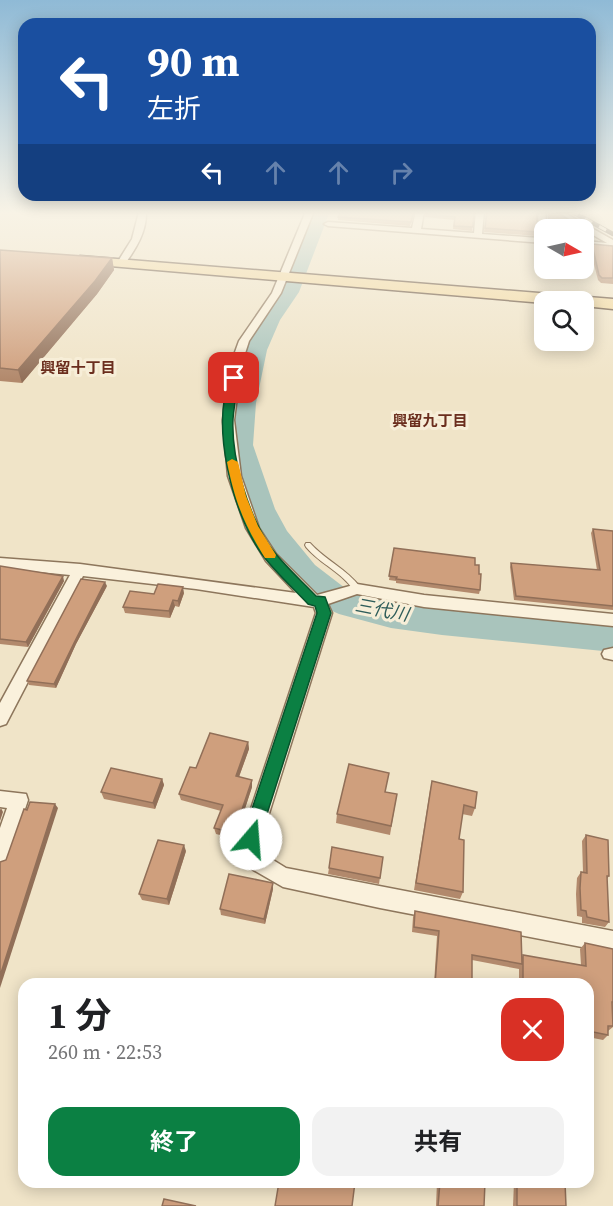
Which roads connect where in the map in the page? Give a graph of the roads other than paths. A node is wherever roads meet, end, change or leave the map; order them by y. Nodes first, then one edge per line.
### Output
1 (182, 267) edge
2 (287, 267) edge
3 (284, 276) junction
4 (613, 304) edge
5 (308, 545) dead end
6 (0, 564) edge
7 (80, 569) junction
8 (357, 589) junction
9 (316, 601) junction
10 (613, 620) edge
11 (0, 719) edge
12 (0, 799) edge
13 (0, 856) edge
14 (613, 942) edge

1 - 3 main road
2 - 3 street
3 - 4 main road
3 - 9 street
5 - 8 lane
6 - 7 street
7 - 9 street
7 - 11 street
8 - 9 street
8 - 10 street
9 - 14 street
12 - 13 street

